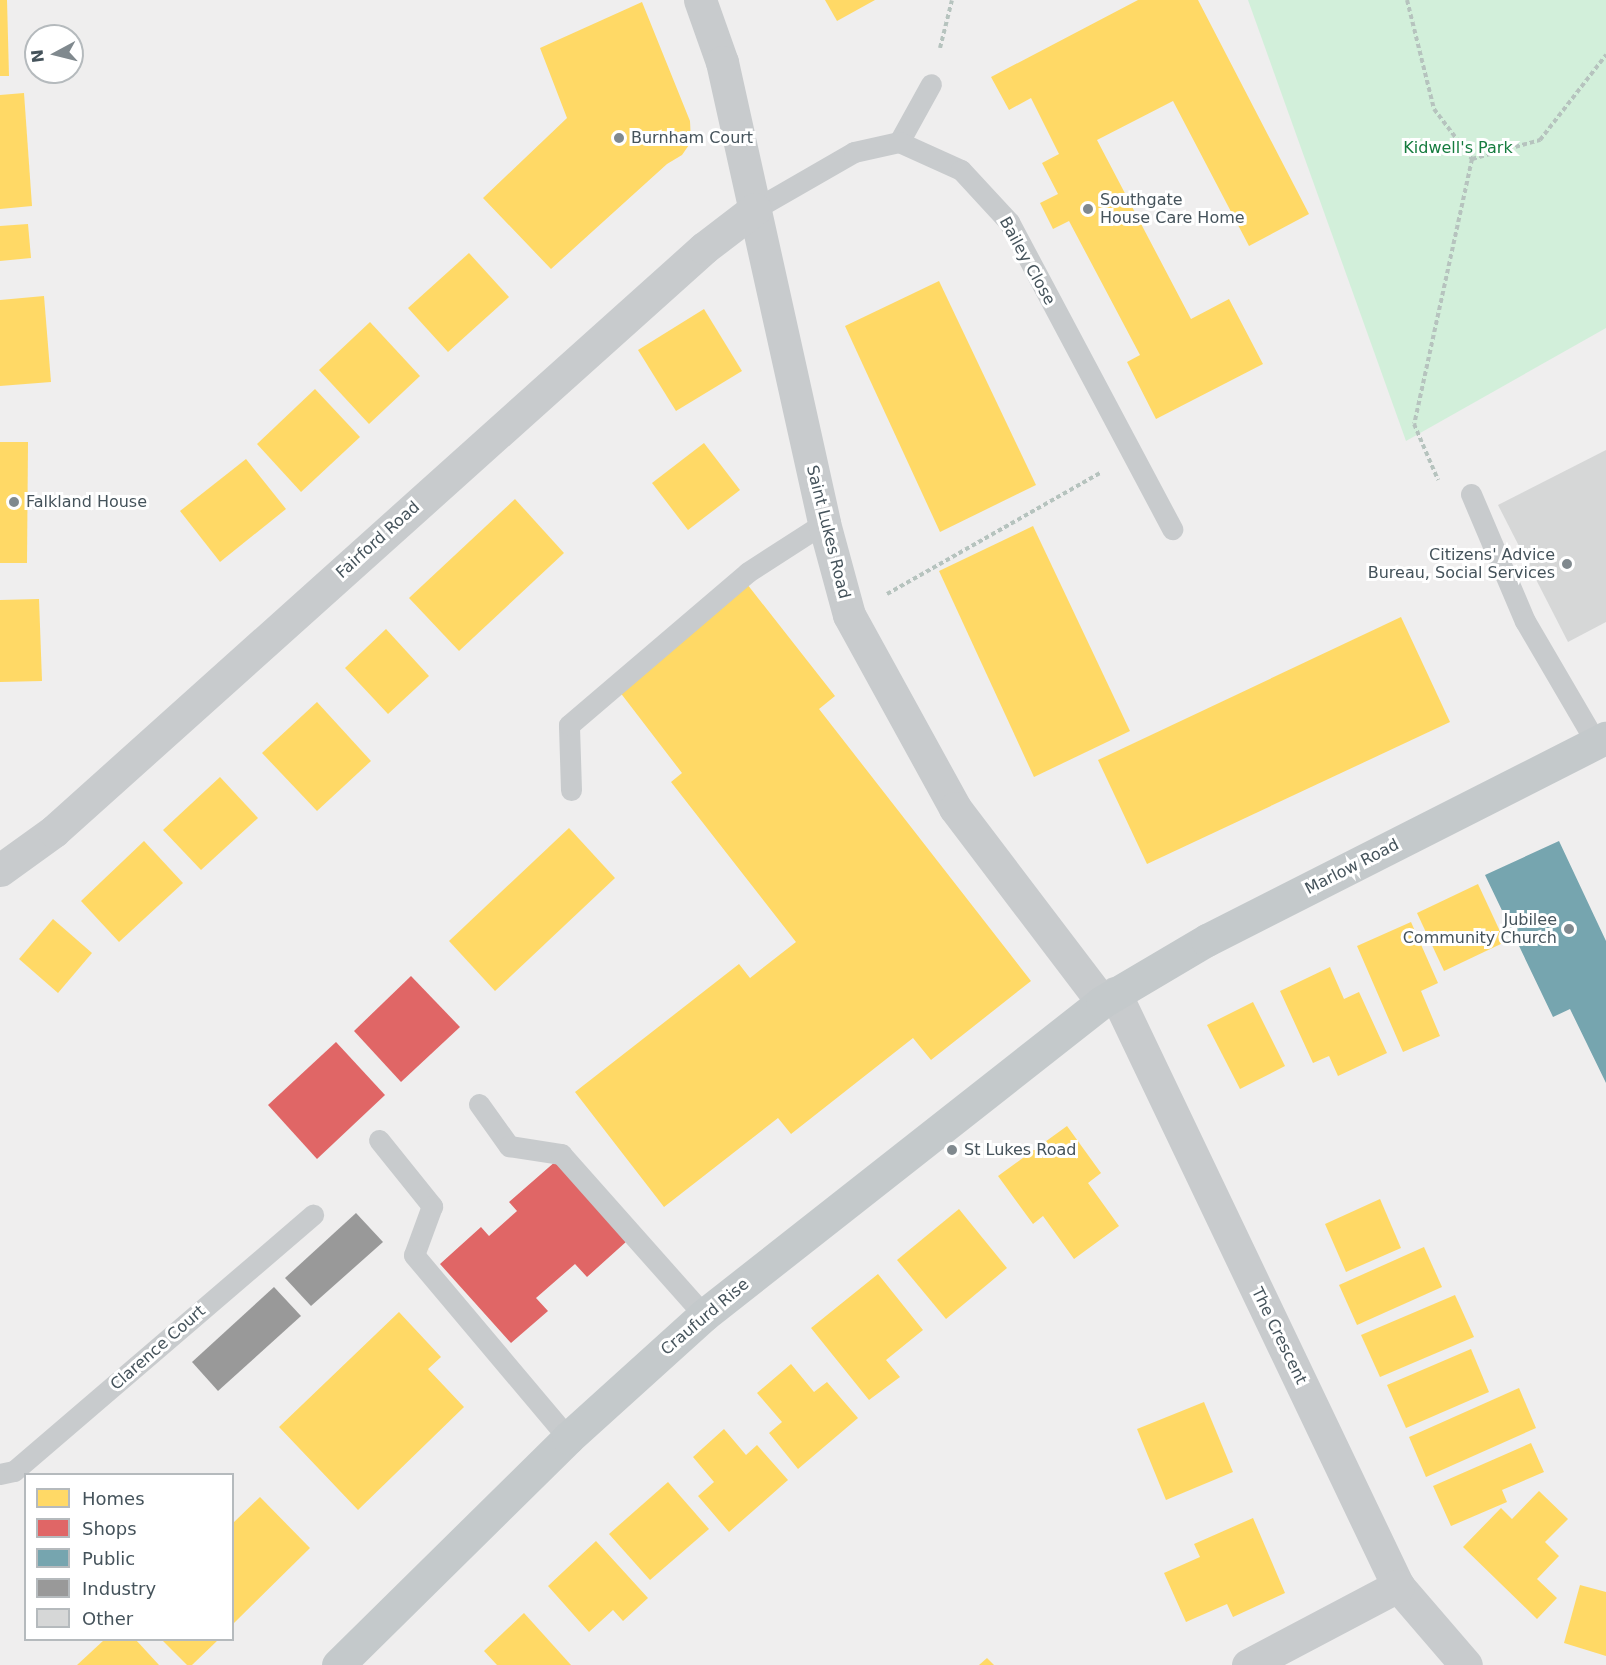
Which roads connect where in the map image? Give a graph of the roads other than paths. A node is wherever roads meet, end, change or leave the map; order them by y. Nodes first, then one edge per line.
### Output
1 (700, 0) edge
2 (931, 84) road end
3 (898, 142) junction
4 (754, 209) junction
5 (1471, 494) dead end
6 (824, 523) junction
7 (1172, 529) dead end
8 (1601, 741) edge
9 (571, 790) dead end
10 (0, 870) edge
11 (1108, 997) junction
12 (479, 1104) dead end
13 (379, 1140) dead end
14 (313, 1215) dead end
15 (704, 1315) junction
16 (568, 1438) junction
17 (0, 1474) edge
18 (1398, 1586) junction
19 (338, 1665) edge
20 (1248, 1665) edge
21 (1466, 1665) edge

1 - 4 street, Saint Lukes Road
2 - 3 lane
3 - 4 lane
3 - 7 lane, Bailey Close
4 - 6 street, Saint Lukes Road
4 - 10 street, Fairford Road
5 - 8 lane
6 - 9 lane
6 - 11 street, Saint Lukes Road
8 - 11 main road, Marlow Road
11 - 15 main road, Craufurd Rise
11 - 18 street, The Crescent
12 - 15 lane
13 - 16 lane
14 - 17 lane, Clarence Court
15 - 16 main road, Craufurd Rise
16 - 19 main road, Craufurd Rise
18 - 20 street
18 - 21 street, The Crescent

